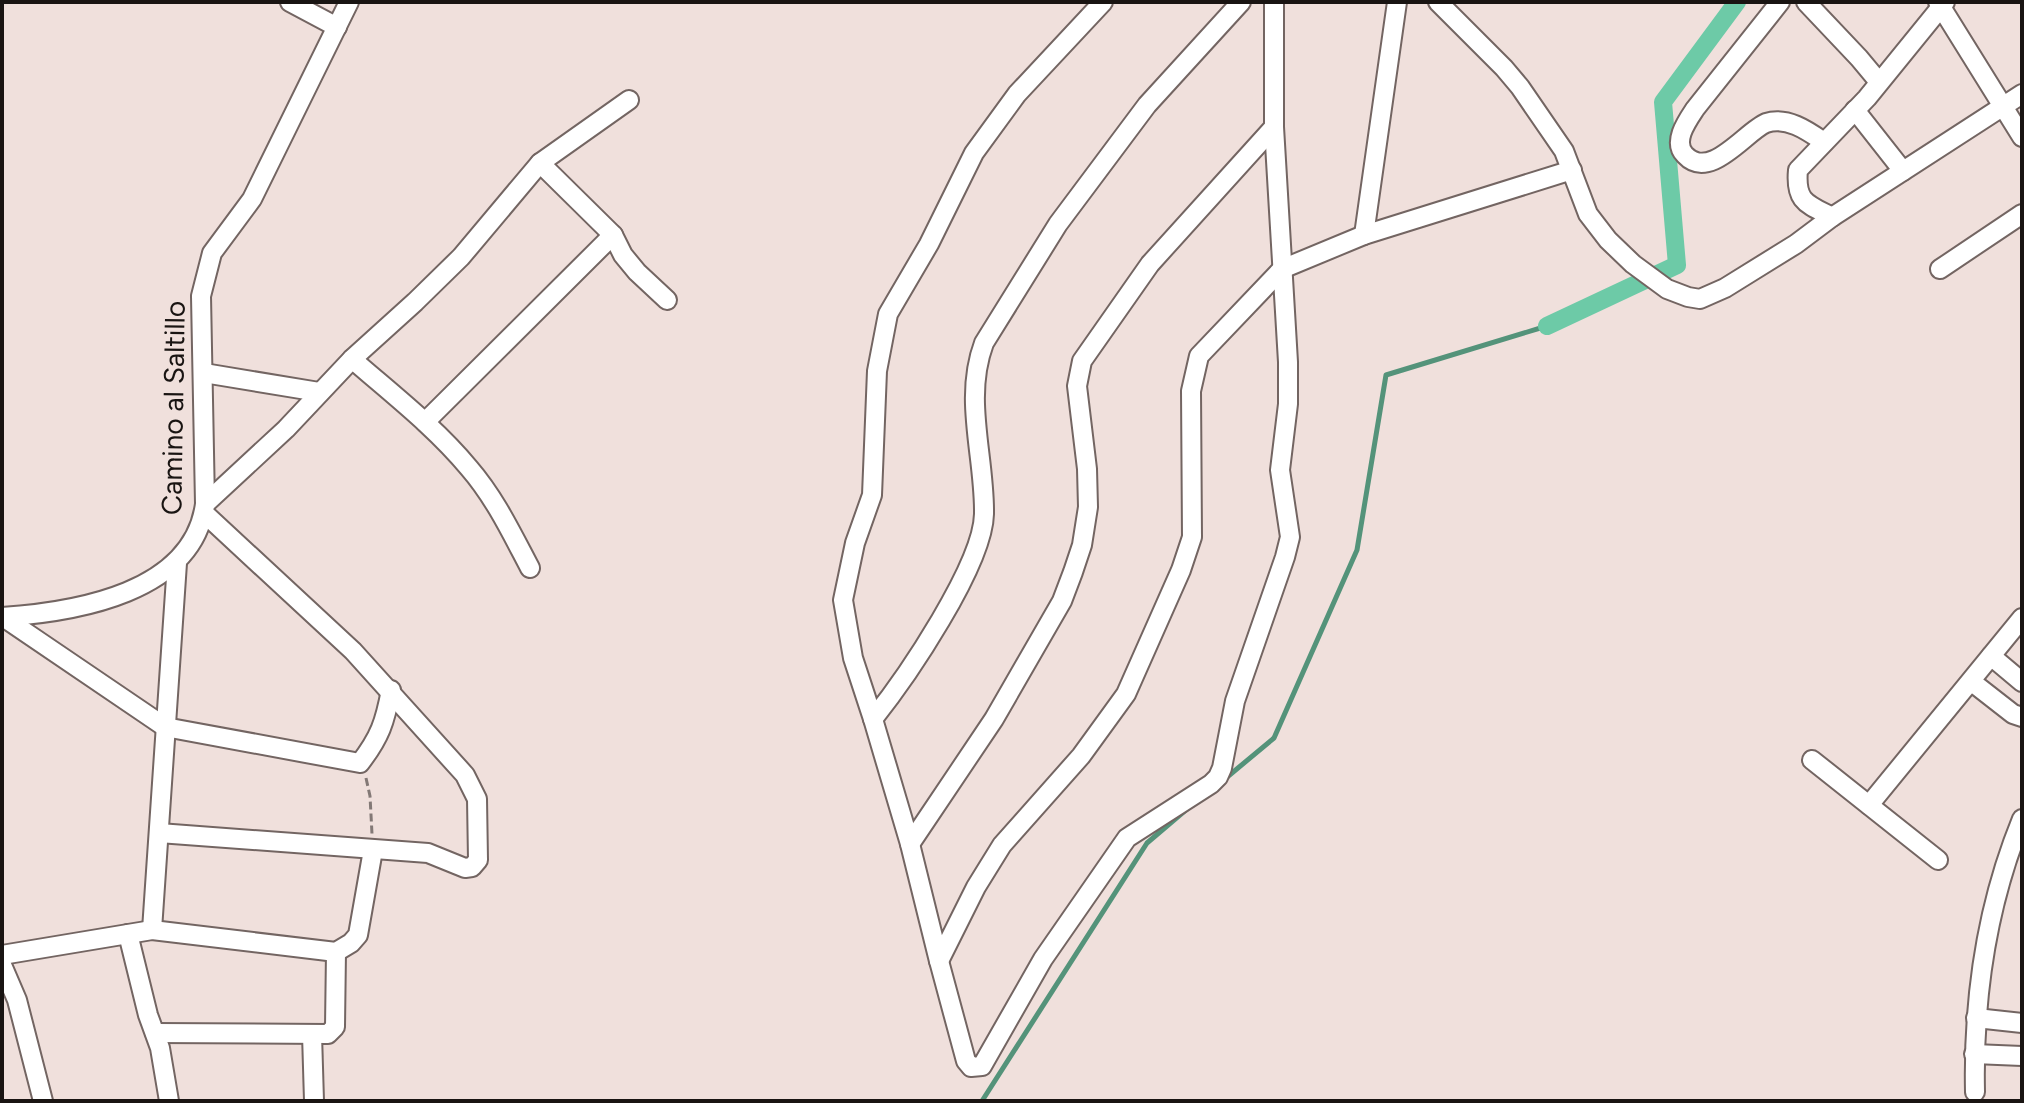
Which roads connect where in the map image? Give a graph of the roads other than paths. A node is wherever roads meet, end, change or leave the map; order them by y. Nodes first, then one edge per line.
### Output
1 (290, 2) edge
2 (349, 2) edge
3 (1103, 2) edge
4 (1241, 2) edge
5 (1274, 2) edge
6 (1397, 2) edge
7 (1438, 2) edge
8 (1780, 2) edge
9 (1806, 2) edge
10 (1942, 3) edge
11 (337, 27) junction
12 (1879, 82) junction
13 (2022, 94) edge
14 (629, 100) dead end
15 (2003, 106) junction
16 (1855, 110) junction
17 (1274, 127) junction
18 (2022, 137) edge
19 (1824, 142) junction
20 (540, 163) junction
21 (1572, 170) junction
22 (1903, 171) junction
23 (2022, 214) edge
24 (1832, 217) junction
25 (613, 235) junction
26 (1364, 235) junction
27 (1282, 269) junction
28 (1940, 269) dead end
29 (667, 300) dead end
30 (352, 359) junction
31 (204, 373) junction
32 (319, 392) junction
33 (425, 422) junction
34 (205, 508) junction
35 (177, 563) junction
36 (530, 568) dead end
37 (2, 617) edge
38 (2022, 618) edge
39 (1991, 656) junction
40 (1972, 682) junction
41 (2022, 682) edge
42 (391, 690) junction
43 (2022, 717) edge
44 (873, 719) junction
45 (165, 727) junction
46 (1812, 760) dead end
47 (1869, 805) junction
48 (2022, 819) edge
49 (159, 833) junction
50 (910, 844) junction
51 (373, 850) junction
52 (1938, 860) dead end
53 (152, 930) junction
54 (128, 934) junction
55 (336, 952) junction
56 (2, 955) edge
57 (939, 961) junction
58 (2, 965) edge
59 (1976, 1018) junction
60 (2022, 1023) edge
61 (155, 1033) junction
62 (312, 1034) junction
63 (1974, 1054) junction
64 (2022, 1056) edge
65 (1975, 1092) dead end
66 (43, 1101) edge
67 (169, 1101) edge
68 (314, 1101) edge

1 - 11 street
2 - 11 street, Camino al Saltillo
3 - 44 street
4 - 44 street
5 - 17 street
6 - 26 street
7 - 21 street
8 - 19 street
9 - 12 street
10 - 12 street
10 - 15 street
11 - 31 street, Camino al Saltillo
12 - 16 street
13 - 15 street
14 - 20 street
15 - 18 street
15 - 22 street
16 - 19 street
16 - 22 street
17 - 27 street
17 - 50 street
19 - 24 street
20 - 25 street
20 - 30 street
21 - 24 street
21 - 26 street
22 - 24 street
23 - 28 street
25 - 29 street
25 - 33 street
26 - 27 street
27 - 57 street
27 - 57 street
30 - 32 street
30 - 33 street
31 - 32 street
31 - 34 street, Camino al Saltillo
32 - 34 street
33 - 36 street
34 - 35 street, Camino al Saltillo
34 - 42 street
35 - 37 street, Camino al Saltillo
35 - 45 street
37 - 45 street
38 - 39 street
39 - 40 street
39 - 41 street
40 - 43 street
40 - 47 street
42 - 45 street
42 - 51 street
44 - 50 street
45 - 49 street
46 - 47 street
47 - 52 street
48 - 59 street
49 - 51 street
49 - 53 street
50 - 57 street
51 - 55 street
53 - 54 street
53 - 55 street
54 - 56 street
54 - 61 street
55 - 62 street
58 - 66 street
59 - 60 street
59 - 63 street
61 - 62 street
61 - 67 street
62 - 68 street
63 - 64 street
63 - 65 street

